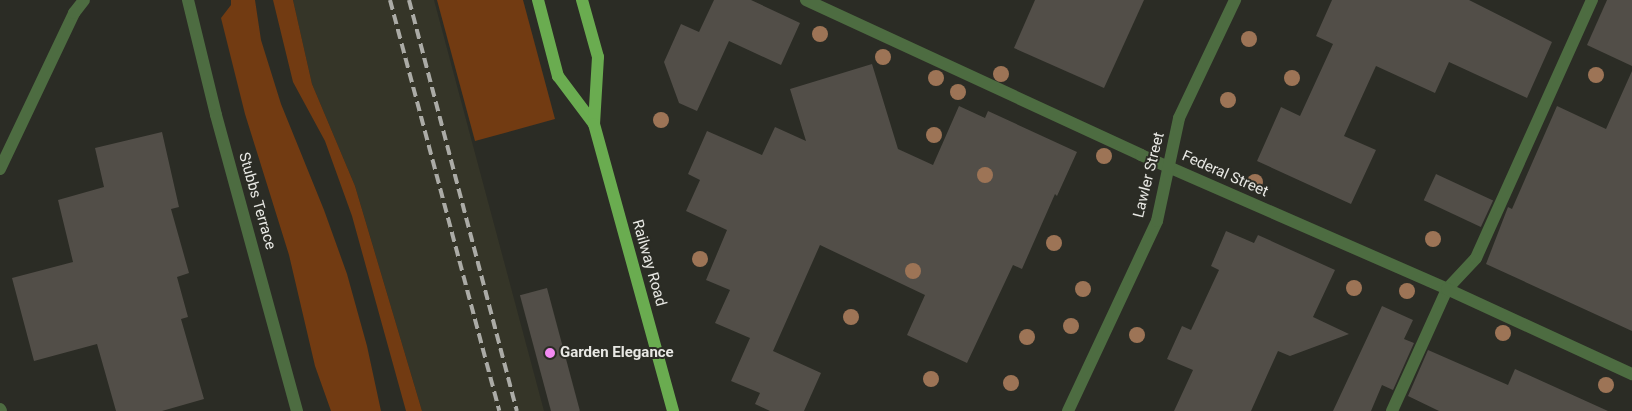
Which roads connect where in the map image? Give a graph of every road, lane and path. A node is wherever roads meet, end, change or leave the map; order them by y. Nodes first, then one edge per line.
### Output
1 (84, 0) edge
2 (188, 0) edge
3 (538, 0) edge
4 (582, 0) edge
5 (806, 0) edge
6 (1234, 0) edge
7 (1592, 0) edge
8 (594, 124) junction
9 (1170, 168) junction
10 (0, 169) edge
11 (1447, 290) junction
12 (1632, 374) edge
13 (297, 411) edge
14 (673, 411) edge
15 (1068, 411) edge
16 (1392, 411) edge

1 - 10 street
2 - 13 street, Stubbs Terrace
3 - 8 main road, Railway Road
4 - 8 main road, Railway Road
5 - 9 street, Federal Street
6 - 9 street, Lawler Street
7 - 11 street
8 - 14 main road, Railway Road
9 - 11 street, Federal Street
9 - 15 street, Lawler Street
11 - 12 street, Federal Street
11 - 16 street

